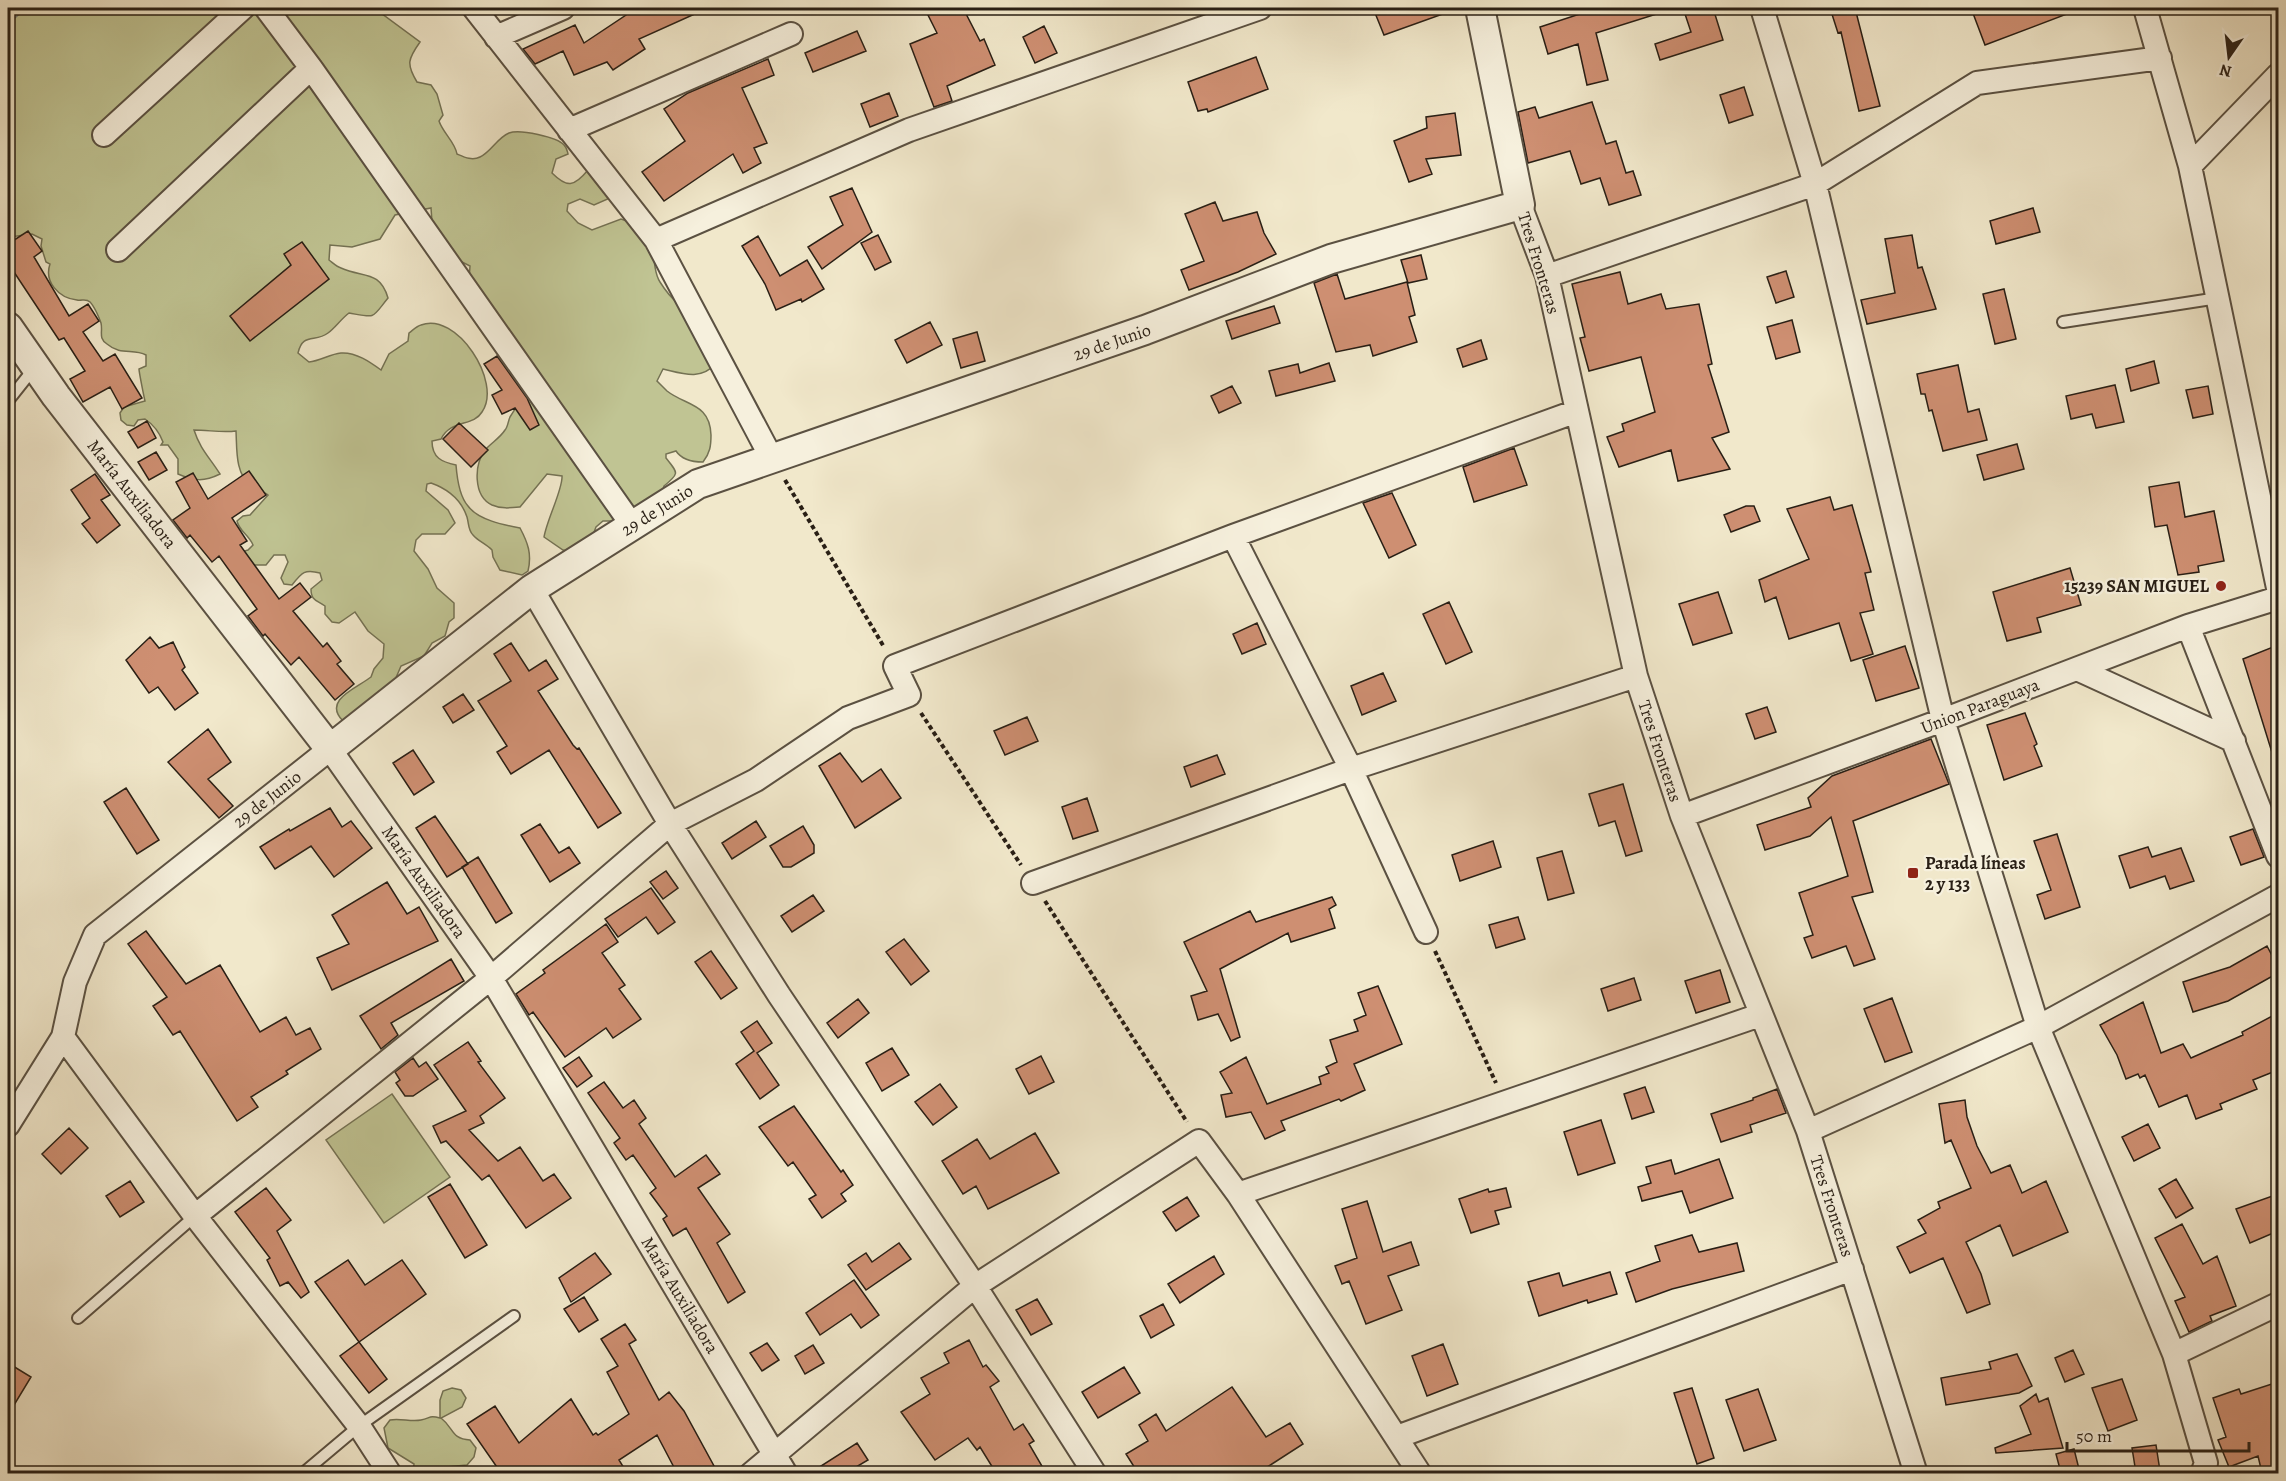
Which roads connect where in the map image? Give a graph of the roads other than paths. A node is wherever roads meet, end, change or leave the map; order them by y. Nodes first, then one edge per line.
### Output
1 (243, 8) edge
2 (266, 8) edge
3 (474, 8) edge
4 (563, 8) edge
5 (1260, 8) edge
6 (1480, 8) edge
7 (1762, 8) edge
8 (2145, 8) edge
9 (791, 34) dead end
10 (496, 37) junction
11 (2160, 58) junction
12 (311, 68) junction
13 (2278, 75) edge
14 (568, 130) junction
15 (104, 135) dead end
16 (2190, 166) junction
17 (1815, 184) junction
18 (1520, 205) junction
19 (656, 240) junction
20 (118, 250) dead end
21 (1547, 276) junction
22 (2218, 298) junction
23 (2063, 322) dead end
24 (8, 327) edge
25 (36, 366) junction
26 (8, 401) edge
27 (1577, 411) junction
28 (772, 459) junction
29 (633, 525) junction
30 (1233, 536) junction
31 (2278, 588) edge
32 (532, 589) junction
33 (2278, 598) edge
34 (2188, 626) junction
35 (2077, 669) junction
36 (1636, 676) junction
37 (1943, 720) junction
38 (2234, 741) junction
39 (330, 749) junction
40 (1351, 768) junction
41 (1682, 816) junction
42 (670, 824) junction
43 (2278, 856) edge
44 (1033, 883) road end
45 (2278, 896) edge
46 (1426, 932) road end
47 (491, 978) junction
48 (1760, 1015) junction
49 (2038, 1027) junction
50 (63, 1037) junction
51 (8, 1125) edge
52 (1808, 1131) junction
53 (1238, 1194) junction
54 (195, 1216) junction
55 (1852, 1269) junction
56 (975, 1286) junction
57 (2278, 1304) edge
58 (514, 1316) dead end
59 (78, 1318) dead end
60 (2174, 1354) junction
61 (359, 1426) junction
62 (1397, 1437) junction
63 (775, 1454) junction
64 (302, 1473) edge
65 (390, 1473) edge
66 (751, 1473) edge
67 (786, 1473) edge
68 (1095, 1473) edge
69 (1420, 1473) edge
70 (1916, 1473) edge
71 (2202, 1473) edge

1 - 15 street
2 - 12 street
3 - 10 street
4 - 10 street
5 - 19 street
6 - 18 street, Tres Fronteras
7 - 17 street
8 - 11 street
9 - 14 street
10 - 14 street
11 - 16 street
11 - 17 street
12 - 20 street
12 - 29 street
13 - 16 street
14 - 19 street
16 - 22 street
17 - 21 street
17 - 37 street
18 - 21 street, Tres Fronteras
18 - 28 street, 29 de Junio
19 - 28 street
21 - 27 street, Tres Fronteras
22 - 23 lane
22 - 31 street
24 - 25 street, María Auxiliadora
25 - 26 lane
25 - 39 street, María Auxiliadora
27 - 30 street
27 - 36 street, Tres Fronteras
28 - 29 street, 29 de Junio
29 - 32 street, 29 de Junio
30 - 40 street
30 - 42 street
32 - 39 street, 29 de Junio
32 - 42 street
33 - 34 street, Union Paraguaya
34 - 35 street, Union Paraguaya
34 - 38 street
35 - 37 street, Union Paraguaya
35 - 38 street
36 - 40 street
36 - 41 street, Tres Fronteras
37 - 41 street, Union Paraguaya
37 - 49 street
38 - 43 street
39 - 47 street, María Auxiliadora
39 - 50 street, 29 de Junio
40 - 44 street
40 - 46 street
41 - 48 street, Tres Fronteras
42 - 47 street
42 - 56 street
45 - 49 street
47 - 54 street
47 - 63 street, María Auxiliadora
48 - 52 street, Tres Fronteras
48 - 53 street
49 - 52 street
49 - 60 street
50 - 51 street, 29 de Junio
50 - 54 street
52 - 55 street, Tres Fronteras
53 - 56 street
53 - 62 street
54 - 59 lane
54 - 61 street
55 - 62 street
55 - 70 street, Tres Fronteras
56 - 63 street
56 - 68 street
57 - 60 street
58 - 61 lane
60 - 71 street
61 - 64 lane
61 - 65 street
62 - 69 street
63 - 66 street
63 - 67 street, María Auxiliadora

